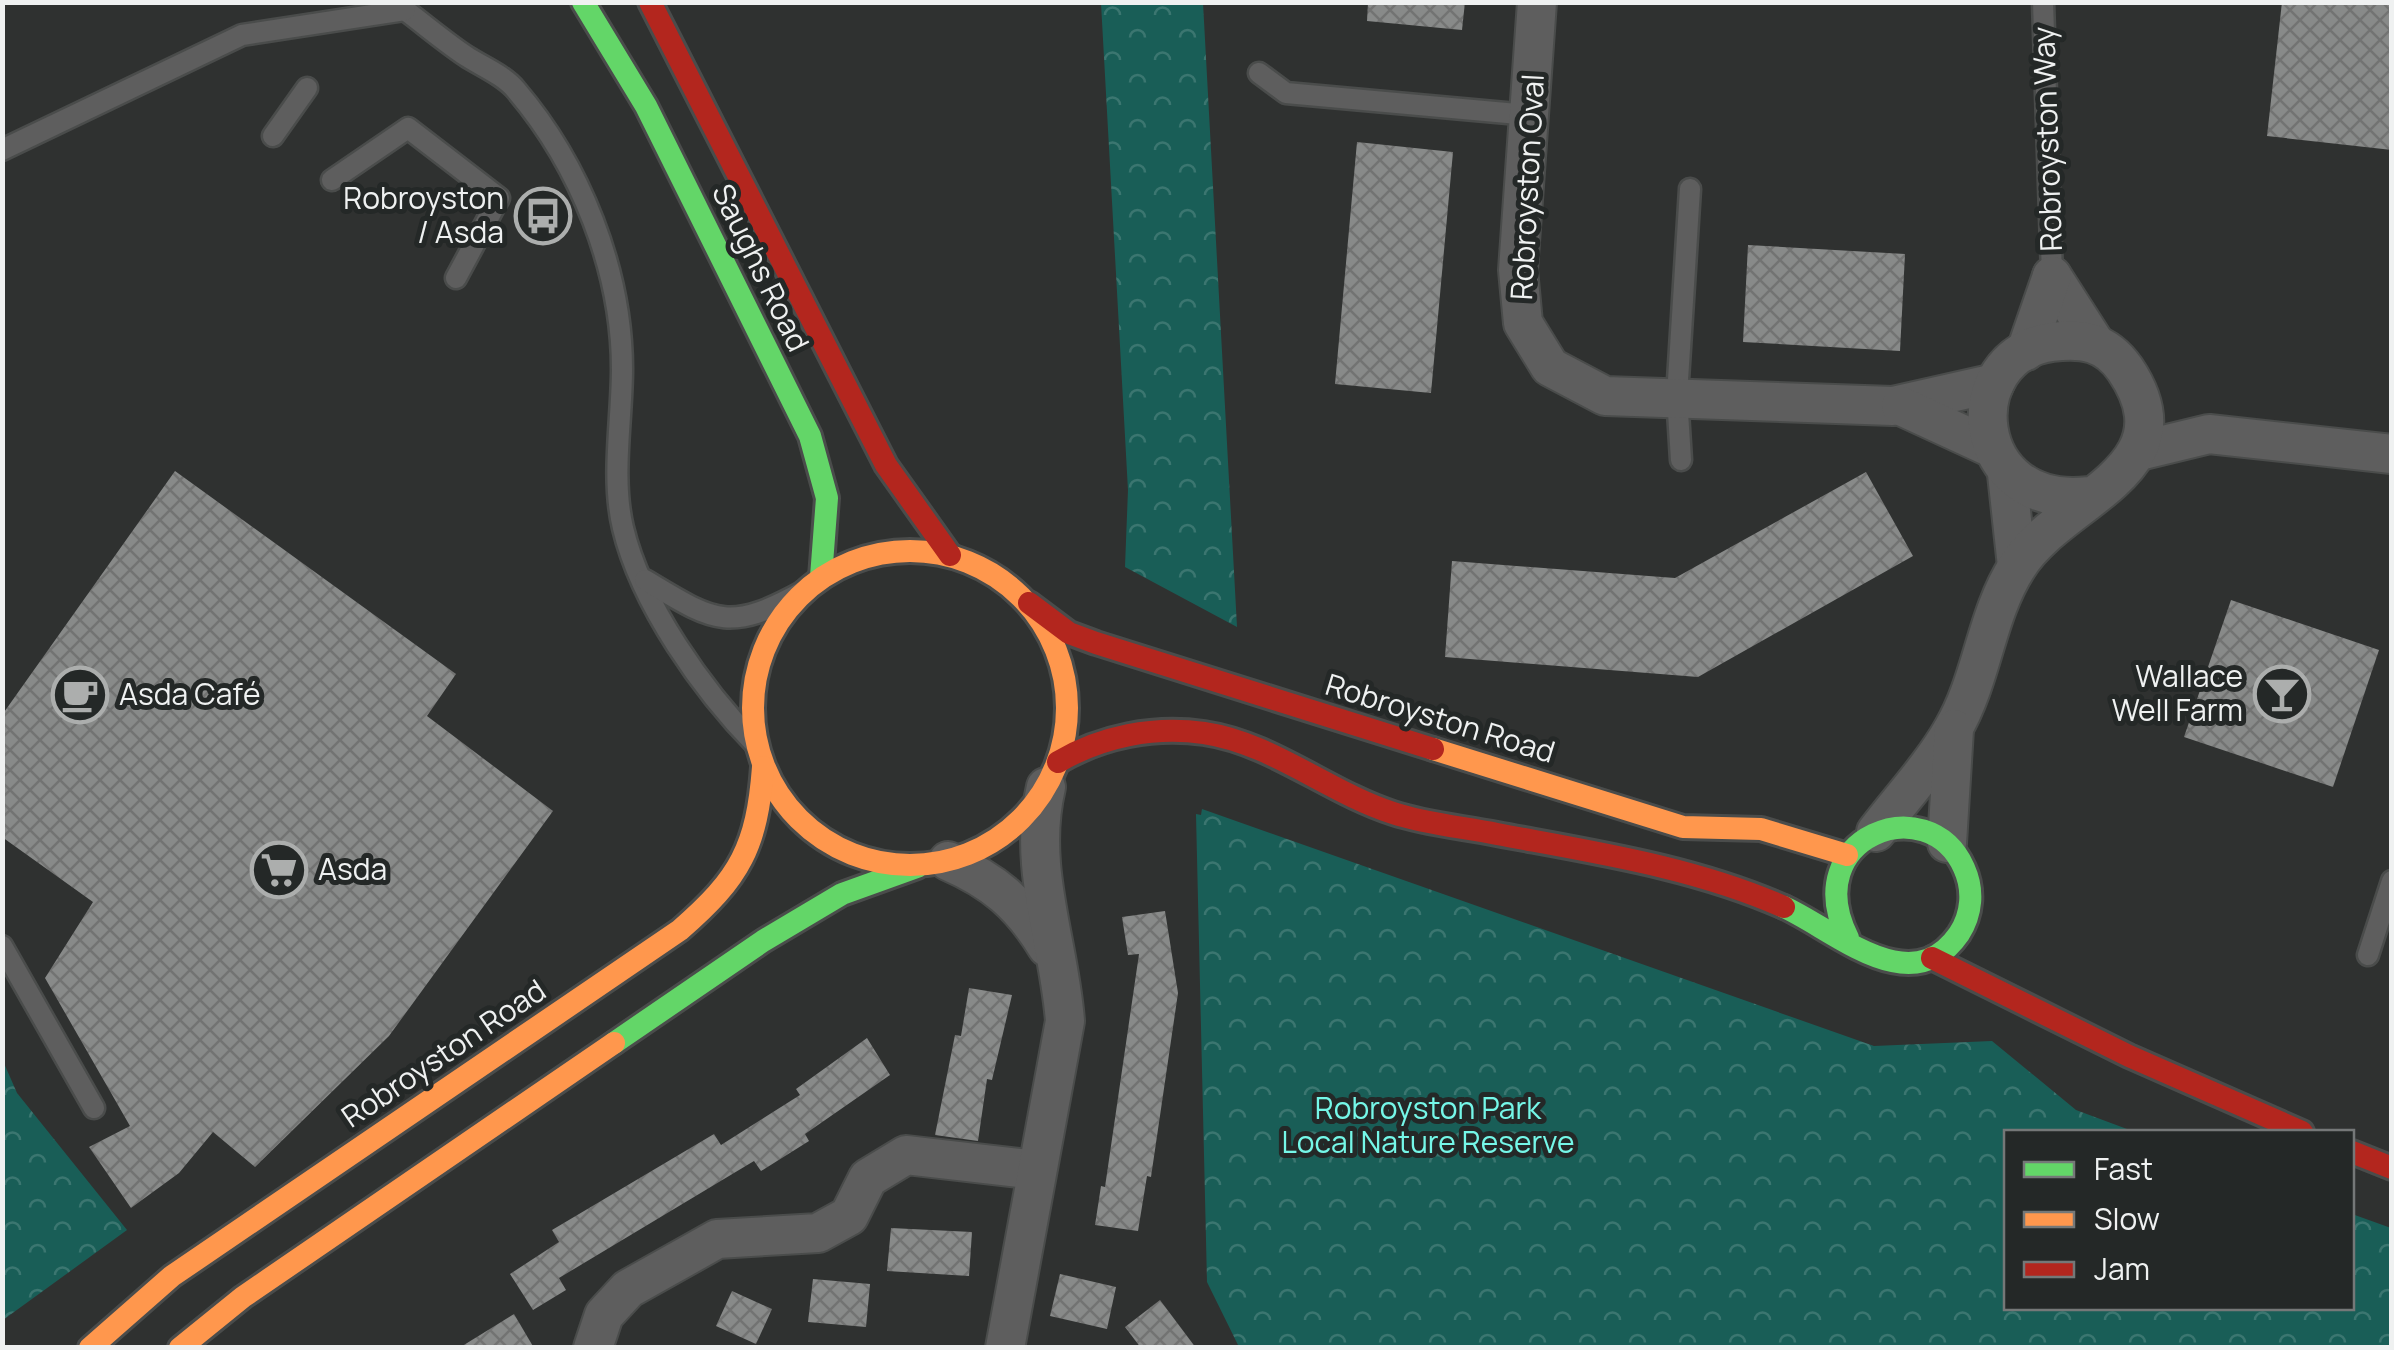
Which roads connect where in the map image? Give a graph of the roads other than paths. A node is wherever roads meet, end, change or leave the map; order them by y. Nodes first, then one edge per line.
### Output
1 (582, 2) edge
2 (650, 2) edge
3 (1537, 2) edge
4 (2043, 2) edge
5 (403, 6) edge
6 (1259, 72) dead end
7 (307, 88) dead end
8 (1529, 115) junction
9 (274, 136) dead end
10 (2, 150) edge
11 (332, 180) dead end
12 (1690, 189) dead end
13 (2052, 276) junction
14 (456, 278) dead end
15 (2093, 340) junction
16 (2026, 350) junction
17 (1995, 383) junction
18 (2139, 390) junction
19 (1677, 396) junction
20 (1900, 406) junction
21 (2209, 434) junction
22 (2139, 451) junction
23 (2392, 454) edge
24 (1680, 460) dead end
25 (2000, 461) junction
26 (2088, 496) junction
27 (950, 555) junction
28 (2017, 566) junction
29 (645, 580) junction
30 (812, 584) junction
31 (1026, 602) junction
32 (1954, 729) junction
33 (760, 756) junction
34 (1052, 774) junction
35 (1947, 843) junction
36 (1861, 844) junction
37 (936, 863) junction
38 (2392, 881) edge
39 (1848, 938) junction
40 (2, 946) edge
41 (2368, 956) dead end
42 (1932, 958) junction
43 (1061, 970) junction
44 (2056, 994) dead end
45 (2129, 1056) junction
46 (94, 1108) dead end
47 (2297, 1130) edge
48 (2354, 1153) edge
49 (2392, 1168) edge
50 (1037, 1170) junction
51 (90, 1348) edge
52 (180, 1348) edge
53 (593, 1348) edge
54 (1004, 1348) edge

1 - 30 main road, Saughs Road
2 - 27 main road, Saughs Road
3 - 8 street, Robroyston Oval
4 - 13 lane, Robroyston Way
5 - 10 lane
5 - 29 lane
6 - 8 lane
7 - 9 lane
8 - 19 street, Robroyston Oval
11 - 14 lane
12 - 19 lane
13 - 15 street
13 - 16 street
15 - 16 street
15 - 18 street
16 - 17 street
17 - 20 street
17 - 25 street
18 - 21 street
18 - 22 street
19 - 20 street, Robroyston Oval
19 - 24 lane
20 - 25 street
21 - 22 street
21 - 23 street
22 - 26 street
25 - 26 street
25 - 28 street
26 - 28 street
27 - 30 main road
27 - 31 main road
28 - 32 street
29 - 30 lane
29 - 33 lane
30 - 33 main road
31 - 34 main road
31 - 36 main road, Robroyston Road
32 - 35 street
32 - 36 street
33 - 37 main road
33 - 51 main road, Robroyston Road
34 - 37 main road
34 - 39 main road
34 - 43 street
35 - 36 main road, Robroyston Road
35 - 42 main road
36 - 39 main road
37 - 43 street
37 - 52 main road
38 - 41 lane
39 - 42 main road
40 - 46 lane
42 - 45 main road
43 - 50 street
44 - 45 main road
45 - 47 main road
48 - 49 main road
50 - 53 street
50 - 54 street

